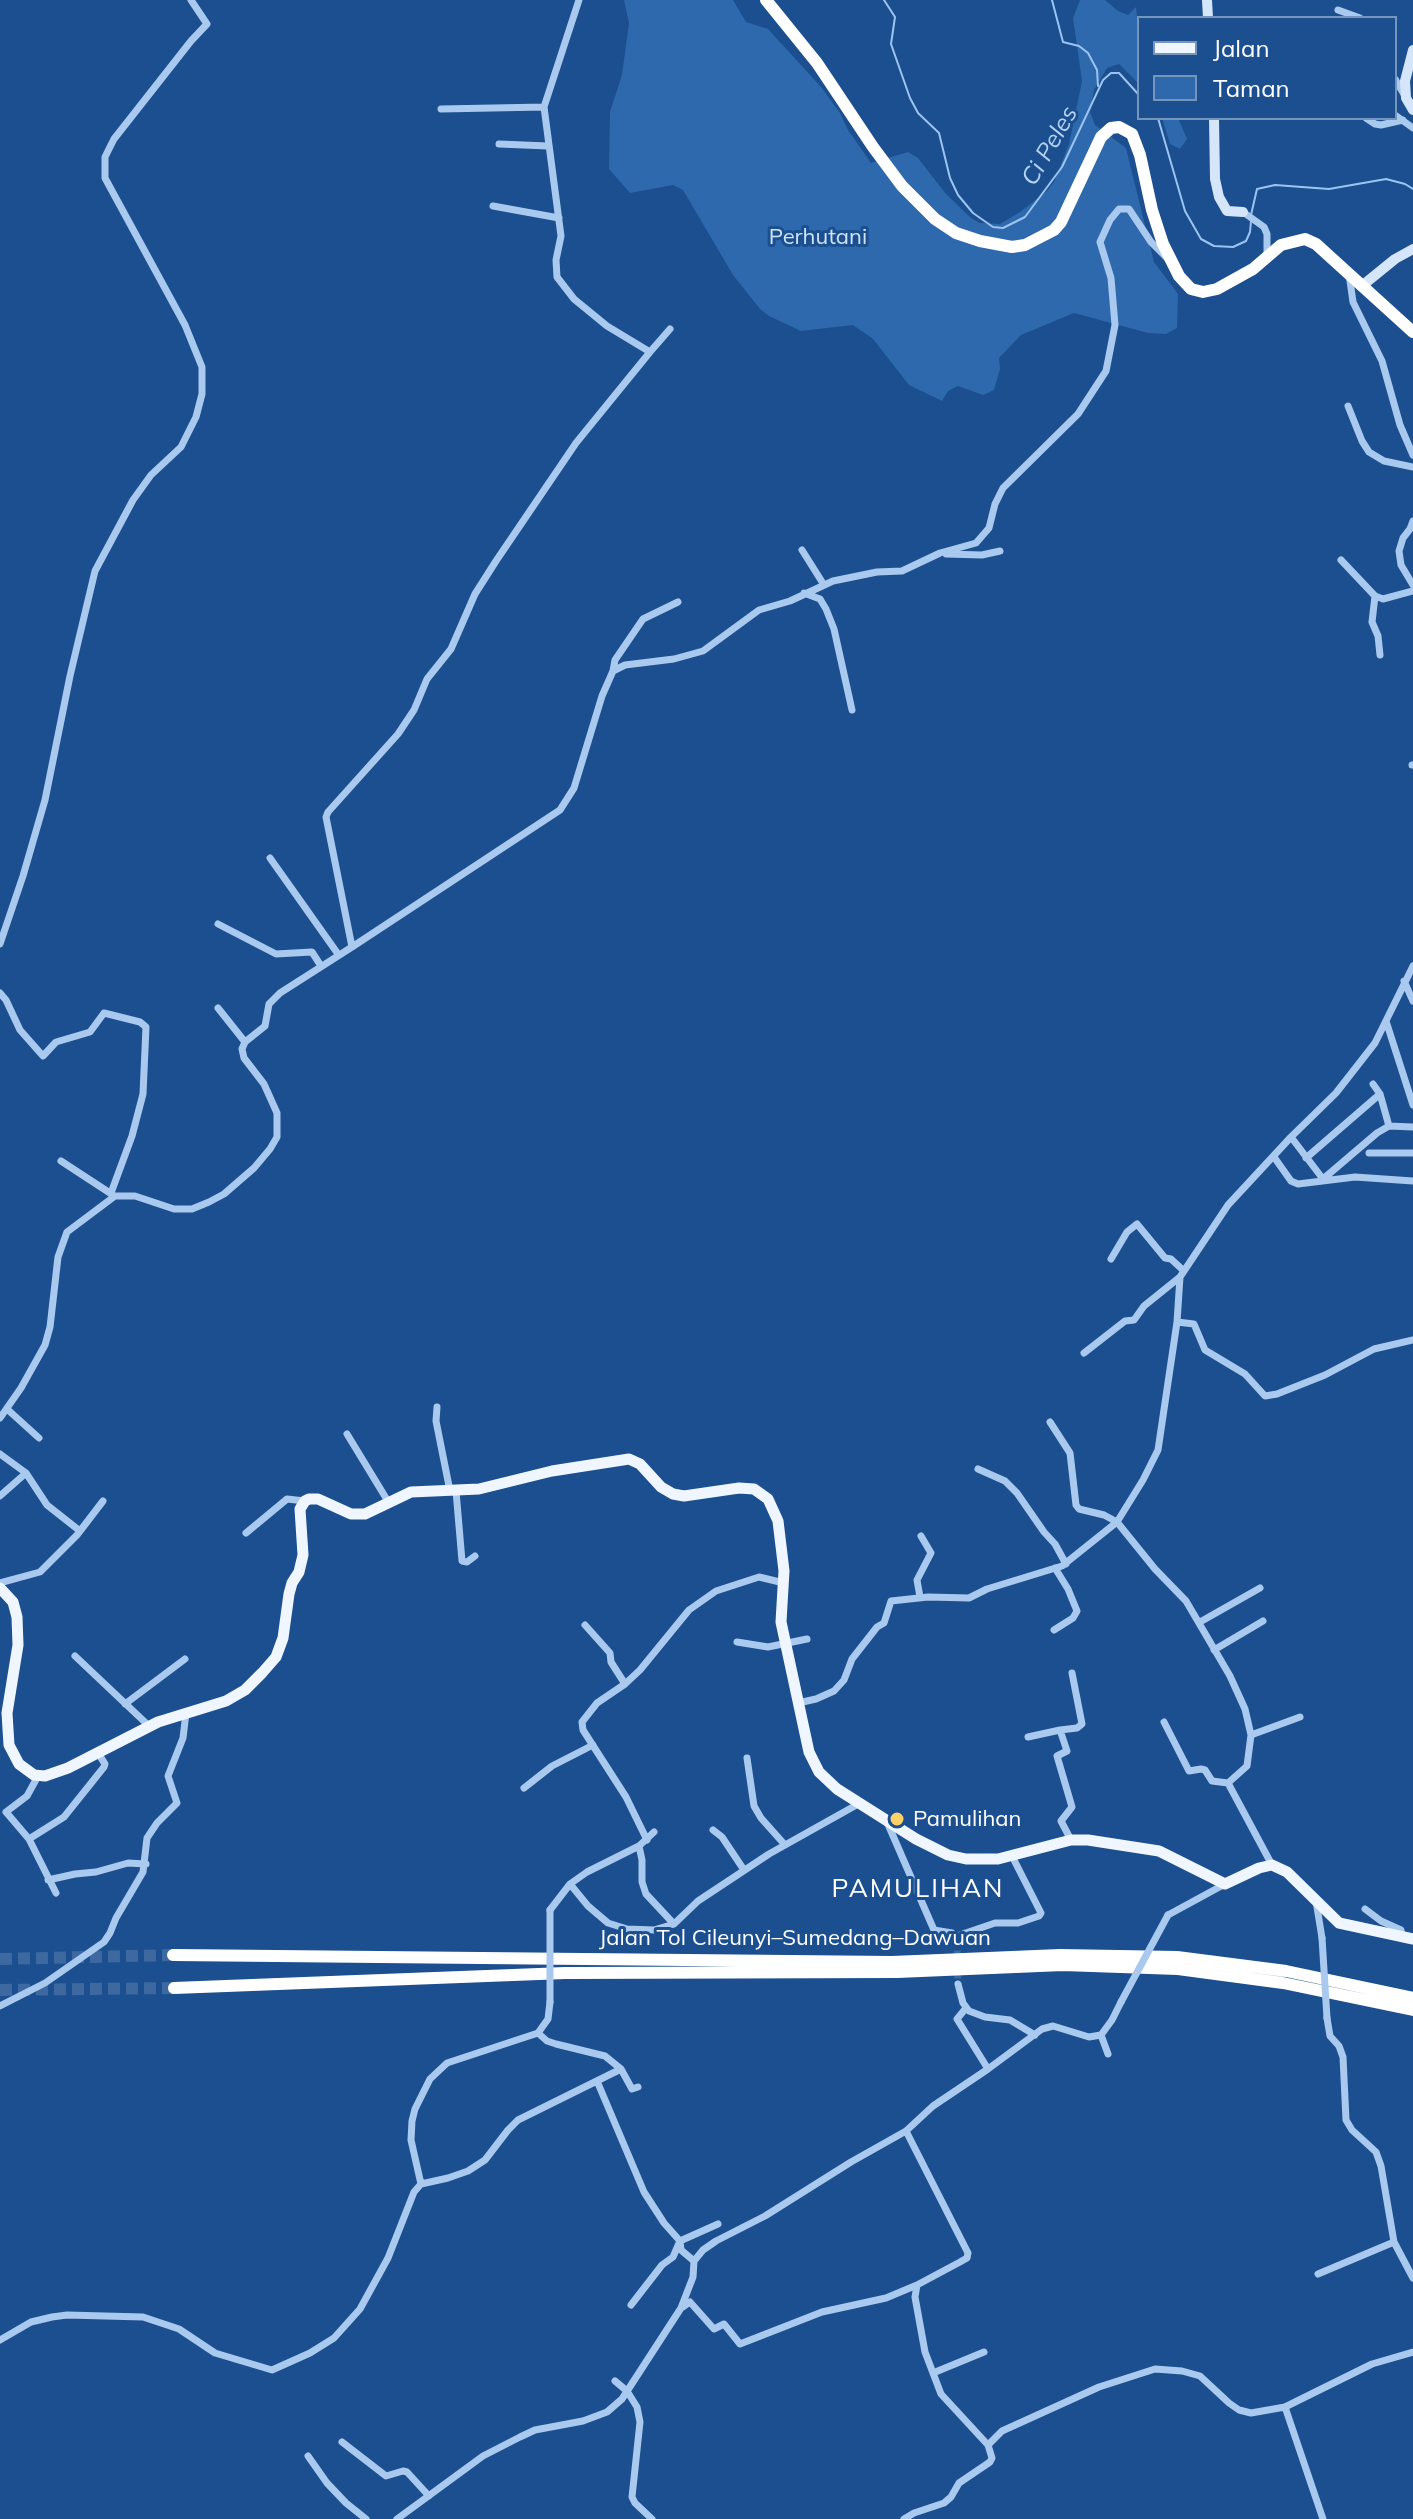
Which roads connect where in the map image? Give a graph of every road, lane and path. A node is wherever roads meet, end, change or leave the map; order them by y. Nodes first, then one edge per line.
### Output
1 (191, 0) edge
2 (579, 0) edge
3 (766, 0) edge
4 (1338, 10) dead end
5 (1354, 16) edge
6 (1413, 50) edge
7 (1397, 82) edge
8 (1406, 98) junction
9 (544, 107) junction
10 (441, 109) dead end
11 (1413, 110) edge
12 (1397, 116) edge
13 (1214, 120) edge
14 (1369, 120) edge
15 (1403, 120) junction
16 (1413, 128) edge
17 (499, 144) dead end
18 (548, 146) junction
19 (493, 206) dead end
20 (1243, 212) joint
21 (559, 218) junction
22 (1413, 249) edge
23 (1267, 257) junction
24 (1170, 260) junction
25 (1349, 279) junction
26 (1366, 288) junction
27 (670, 329) dead end
28 (1413, 332) edge
29 (650, 352) junction
30 (1348, 406) dead end
31 (1413, 455) edge
32 (1413, 467) edge
33 (1413, 521) edge
34 (802, 550) dead end
35 (1000, 551) dead end
36 (940, 553) junction
37 (1341, 560) dead end
38 (824, 585) junction
39 (1413, 588) edge
40 (804, 593) junction
41 (1375, 596) junction
42 (678, 602) dead end
43 (1380, 655) dead end
44 (613, 671) junction
45 (852, 710) dead end
46 (270, 858) dead end
47 (218, 924) dead end
48 (0, 944) edge
49 (352, 947) junction
50 (338, 954) junction
51 (321, 966) junction
52 (1413, 966) edge
53 (1404, 981) junction
54 (0, 993) edge
55 (1413, 1001) edge
56 (218, 1008) dead end
57 (1386, 1021) junction
58 (245, 1042) junction
59 (1373, 1084) dead end
60 (1380, 1094) junction
61 (1413, 1105) edge
62 (1389, 1126) junction
63 (1413, 1127) edge
64 (1291, 1137) junction
65 (1369, 1153) dead end
66 (1413, 1153) edge
67 (1274, 1157) junction
68 (1306, 1158) junction
69 (61, 1161) dead end
70 (1323, 1179) junction
71 (1413, 1181) edge
72 (113, 1194) junction
73 (1111, 1259) dead end
74 (1182, 1274) junction
75 (1177, 1322) junction
76 (1413, 1340) edge
77 (1084, 1353) dead end
78 (437, 1407) dead end
79 (7, 1409) junction
80 (0, 1418) edge
81 (1050, 1422) dead end
82 (347, 1434) dead end
83 (39, 1438) dead end
84 (0, 1454) edge
85 (978, 1469) dead end
86 (26, 1473) junction
87 (453, 1491) junction
88 (0, 1496) edge
89 (103, 1501) dead end
90 (305, 1501) junction
91 (389, 1503) junction
92 (1117, 1522) junction
93 (80, 1531) junction
94 (246, 1533) dead end
95 (921, 1536) dead end
96 (475, 1556) dead end
97 (1066, 1564) junction
98 (1055, 1568) junction
99 (784, 1583) junction
100 (0, 1586) edge
101 (1260, 1588) dead end
102 (920, 1597) junction
103 (1263, 1621) dead end
104 (1200, 1622) junction
105 (585, 1625) dead end
106 (1054, 1630) dead end
107 (807, 1639) dead end
108 (737, 1642) dead end
109 (785, 1643) junction
110 (1214, 1650) junction
111 (75, 1656) dead end
112 (185, 1659) dead end
113 (1072, 1673) dead end
114 (625, 1684) junction
115 (798, 1703) junction
116 (125, 1704) junction
117 (186, 1713) junction
118 (1300, 1717) dead end
119 (1164, 1722) dead end
120 (149, 1726) junction
121 (1060, 1730) junction
122 (1251, 1735) junction
123 (1028, 1737) dead end
124 (593, 1745) junction
125 (98, 1753) junction
126 (747, 1758) dead end
127 (38, 1776) junction
128 (1228, 1783) junction
129 (524, 1788) dead end
130 (860, 1803) junction
131 (886, 1820) junction
132 (713, 1830) dead end
133 (654, 1832) dead end
134 (29, 1839) junction
135 (647, 1840) junction
136 (1071, 1840) junction
137 (785, 1845) junction
138 (639, 1846) junction
139 (1012, 1856) junction
140 (146, 1864) junction
141 (1272, 1865) junction
142 (744, 1870) junction
143 (48, 1880) junction
144 (570, 1884) junction
145 (1225, 1884) junction
146 (56, 1893) dead end
147 (1316, 1901) junction
148 (1365, 1909) dead end
149 (1339, 1923) junction
150 (674, 1924) junction
151 (1322, 1937) junction
152 (1408, 1937) edge
153 (173, 1955) tunnel mouth
154 (958, 1984) tunnel mouth
155 (174, 1988) tunnel mouth
156 (1413, 1998) edge
157 (0, 2006) edge
158 (966, 2008) junction
159 (1413, 2010) edge
160 (538, 2033) junction
161 (1035, 2035) junction
162 (1101, 2035) junction
163 (1108, 2054) dead end
164 (621, 2069) junction
165 (988, 2069) junction
166 (597, 2081) junction
167 (638, 2087) dead end
168 (906, 2131) junction
169 (421, 2184) junction
170 (718, 2224) dead end
171 (680, 2241) junction
172 (1394, 2242) junction
173 (694, 2261) junction
174 (1318, 2274) dead end
175 (1413, 2278) edge
176 (917, 2285) junction
177 (631, 2305) dead end
178 (681, 2308) junction
179 (0, 2340) edge
180 (984, 2352) dead end
181 (1413, 2352) edge
182 (933, 2373) junction
183 (615, 2381) dead end
184 (627, 2391) junction
185 (1285, 2407) junction
186 (342, 2442) dead end
187 (988, 2445) junction
188 (308, 2456) dead end
189 (429, 2496) junction
190 (366, 2519) edge
191 (397, 2519) edge
192 (652, 2519) edge
193 (904, 2519) edge
194 (1323, 2519) edge

1 - 48 street
2 - 9 street
3 - 24 highway
4 - 5 street
6 - 8 street
7 - 8 street
8 - 11 street
9 - 10 street
9 - 18 street
12 - 15 street
13 - 20 street
14 - 15 street
15 - 16 street
17 - 18 street
18 - 21 street
19 - 21 street
20 - 23 street
21 - 29 street
22 - 26 street
23 - 24 highway
23 - 25 highway
24 - 36 street
25 - 26 highway
25 - 31 street
26 - 28 highway
27 - 29 street
29 - 49 street
30 - 32 street
33 - 39 street
34 - 38 street
35 - 36 street
36 - 38 street
37 - 41 street
38 - 40 street
39 - 41 street
40 - 44 street
40 - 45 street
41 - 43 street
42 - 44 street
44 - 49 street
46 - 50 street
47 - 51 street
49 - 50 street
50 - 51 street
51 - 58 street
52 - 53 street
53 - 55 street
53 - 57 street
54 - 72 street
56 - 58 street
57 - 61 street
57 - 64 street
58 - 72 street
59 - 60 street
60 - 62 street
60 - 68 street
62 - 63 street
62 - 70 street
64 - 67 street
64 - 68 street
65 - 66 street
67 - 70 street
67 - 74 street
68 - 70 street
69 - 72 street
70 - 71 street
72 - 79 street
73 - 74 street
74 - 75 street
74 - 77 street
75 - 76 street
75 - 92 street
78 - 87 street
79 - 80 street
79 - 83 street
81 - 92 street
82 - 91 street
84 - 86 street
85 - 97 street
86 - 88 street
86 - 93 street
87 - 91 main road
87 - 96 street
87 - 99 main road
89 - 93 street
90 - 91 main road
90 - 94 street
90 - 117 main road
92 - 97 street
92 - 104 street
93 - 100 street
95 - 102 street
97 - 98 street
98 - 102 street
98 - 106 street
99 - 109 main road
99 - 114 street
100 - 127 main road
101 - 104 street
102 - 115 street
103 - 110 street
104 - 110 street
105 - 114 street
107 - 109 street
108 - 109 street
109 - 115 main road
110 - 122 street
111 - 116 street
112 - 116 street
113 - 121 street
114 - 124 street
115 - 130 main road
116 - 120 street
117 - 120 main road
117 - 140 street
118 - 122 street
119 - 128 street
120 - 125 main road
121 - 123 street
121 - 136 street
122 - 128 street
124 - 129 street
124 - 135 street
125 - 127 main road
125 - 134 street
126 - 137 street
127 - 134 street
128 - 141 street
130 - 131 main road
130 - 137 street
131 - 139 main road
131 - 139 street
132 - 142 street
133 - 135 street
134 - 143 street
135 - 138 street
136 - 139 main road
136 - 145 main road
137 - 142 street
138 - 144 street
138 - 150 street
140 - 143 street
140 - 157 street
141 - 145 main road
141 - 147 main road
142 - 150 street
143 - 146 street
144 - 150 street
144 - 160 street, bridge
145 - 162 street, bridge
147 - 149 main road
147 - 151 street
148 - 152 street
149 - 151 street
149 - 152 main road
151 - 172 street, bridge
153 - 156 highway, Jalan Tol Cileunyi–Sumedang–Dawuan
154 - 158 street
155 - 159 highway, Jalan Tol Cileunyi–Sumedang–Dawuan
158 - 161 street
158 - 165 street
160 - 164 street
160 - 169 street
161 - 162 street
161 - 165 street
162 - 163 street
164 - 166 street
164 - 167 street
165 - 168 street
166 - 169 street
166 - 171 street
168 - 173 street
168 - 176 street
169 - 179 street
170 - 171 street
171 - 173 street
171 - 177 street
172 - 174 street
172 - 175 street
173 - 178 street
176 - 178 street
176 - 182 street
178 - 184 street
180 - 182 street
181 - 185 street
182 - 187 street
183 - 184 street
184 - 189 street
184 - 192 street
185 - 187 street
185 - 194 street
186 - 189 street
187 - 193 street
188 - 190 street
189 - 191 street

